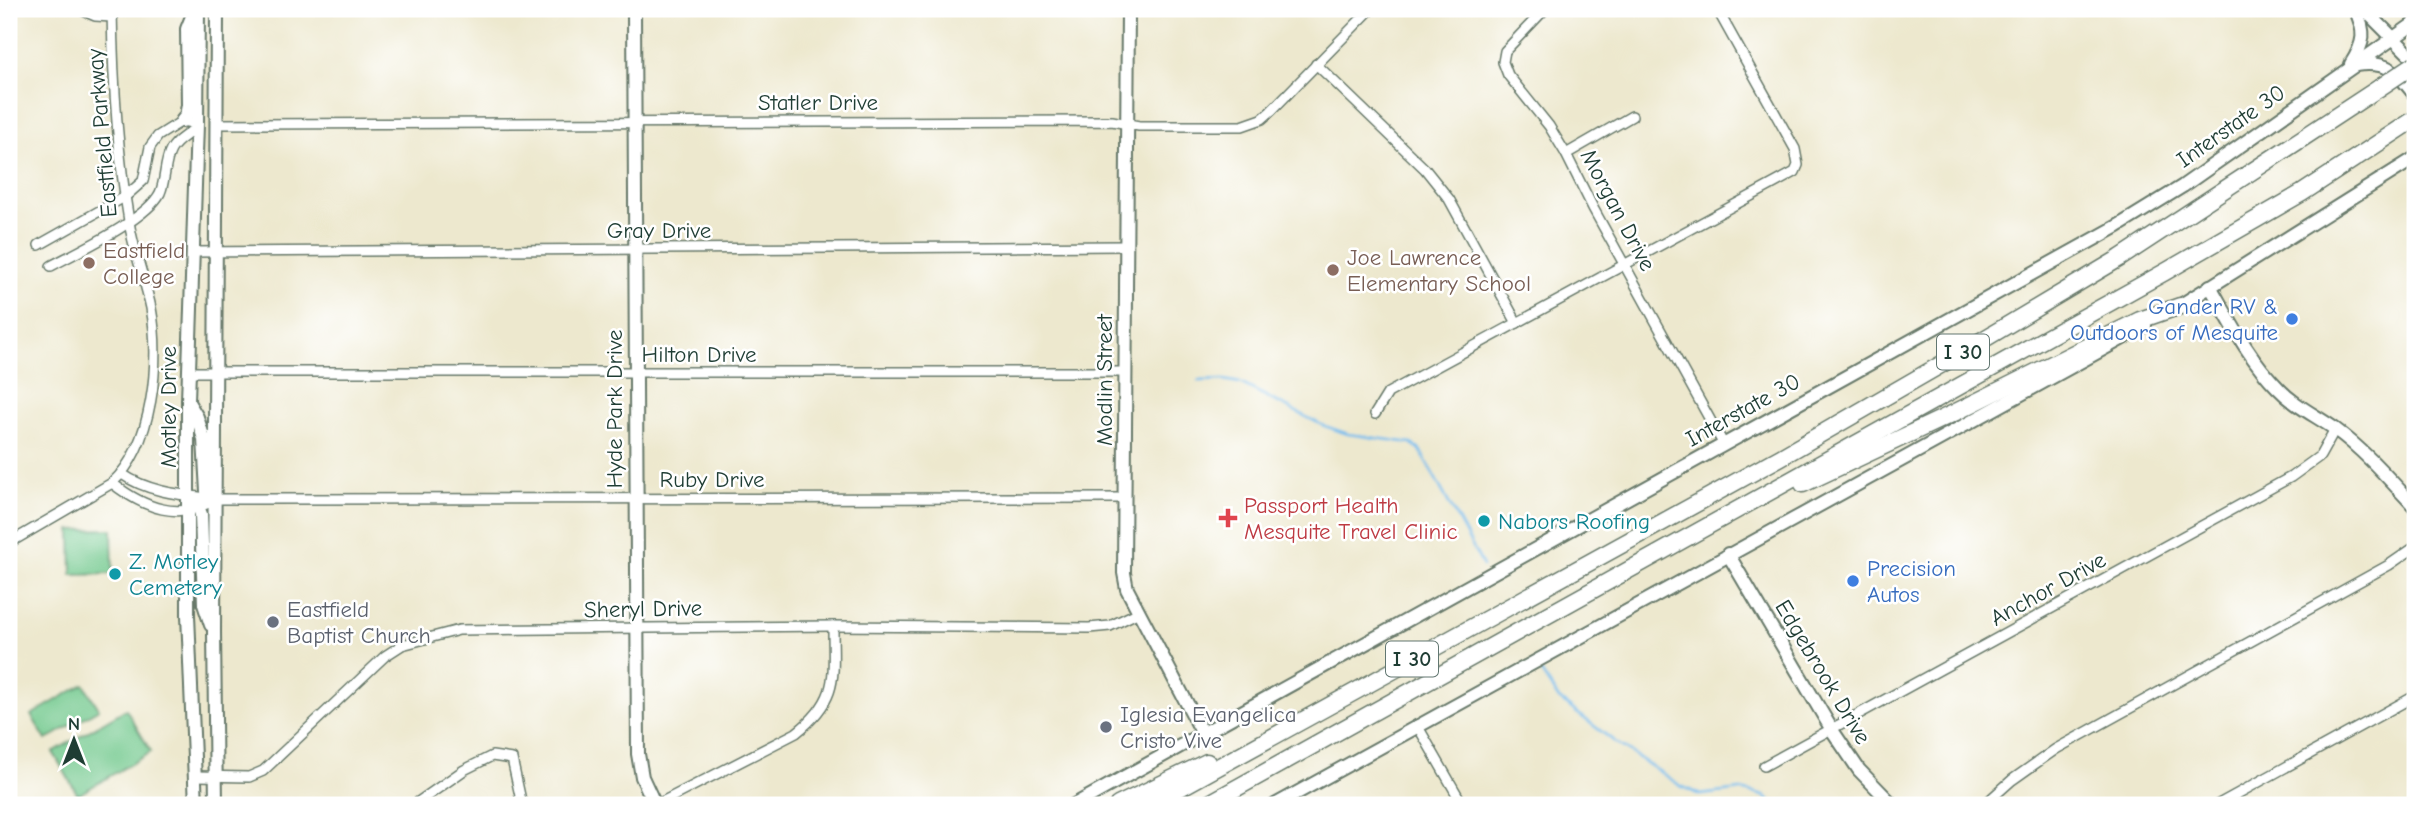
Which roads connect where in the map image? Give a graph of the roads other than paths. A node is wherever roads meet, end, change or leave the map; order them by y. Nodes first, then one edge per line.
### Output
1 (79, 9) edge
2 (196, 9) edge
3 (217, 9) edge
4 (634, 9) edge
5 (1128, 9) edge
6 (1178, 9) edge
7 (1371, 9) edge
8 (1545, 9) edge
9 (1717, 9) edge
10 (2355, 9) edge
11 (2364, 9) edge
12 (112, 13) edge
13 (2415, 23) edge
14 (2393, 36) junction
15 (2415, 62) edge
16 (1317, 64) junction
17 (2351, 68) junction
18 (2415, 95) edge
19 (1632, 116) dead end
20 (182, 121) junction
21 (634, 122) junction
22 (2410, 122) edge
23 (1126, 123) junction
24 (197, 124) junction
25 (217, 124) junction
26 (1566, 153) junction
27 (2415, 158) edge
28 (126, 196) junction
29 (129, 222) junction
30 (39, 245) dead end
31 (1125, 246) junction
32 (635, 250) junction
33 (192, 252) junction
34 (217, 252) junction
35 (1624, 264) junction
36 (51, 266) dead end
37 (2210, 286) junction
38 (2180, 306) junction
39 (1517, 323) junction
40 (188, 372) junction
41 (216, 372) junction
42 (1126, 372) junction
43 (635, 373) junction
44 (188, 401) junction
45 (1375, 414) dead end
46 (2335, 429) junction
47 (1724, 444) junction
48 (122, 474) junction
49 (112, 483) junction
50 (188, 496) junction
51 (635, 498) junction
52 (1124, 498) junction
53 (216, 499) junction
54 (2415, 508) edge
55 (194, 510) junction
56 (1717, 521) junction
57 (9, 542) edge
58 (2415, 547) edge
59 (1728, 554) junction
60 (1139, 612) junction
61 (833, 626) junction
62 (636, 629) junction
63 (214, 632) junction
64 (2415, 696) edge
65 (1417, 725) junction
66 (1290, 727) junction
67 (1832, 730) junction
68 (1203, 734) junction
69 (1277, 766) junction
70 (1764, 766) dead end
71 (196, 776) junction
72 (215, 776) junction
73 (196, 805) edge
74 (216, 805) edge
75 (414, 805) edge
76 (522, 805) edge
77 (656, 805) edge
78 (1074, 805) edge
79 (1118, 805) edge
80 (1149, 805) edge
81 (1206, 805) edge
82 (1219, 805) edge
83 (1275, 805) edge
84 (1463, 805) edge
85 (1893, 805) edge
86 (1984, 805) edge
87 (2217, 805) edge

1 - 12 street, Eastfield Parkway
2 - 20 main road
2 - 24 main road, Motley Drive
3 - 25 main road
4 - 21 main road, Hyde Park Drive
5 - 6 street
5 - 23 main road, Modlin Street
7 - 16 street, Statler Drive
8 - 26 street, Morgan Drive
9 - 35 street
10 - 17 main road
11 - 14 main road
12 - 28 street, Eastfield Parkway
13 - 14 main road, Interstate 30
14 - 15 main road
14 - 17 main road, Interstate 30
15 - 66 highway, I 30, bridge
16 - 23 street, Statler Drive
16 - 39 street
17 - 18 main road
17 - 47 main road, Interstate 30
19 - 26 street
20 - 24 street
20 - 28 street
21 - 23 street, Statler Drive
21 - 25 street, Statler Drive
21 - 32 main road, Hyde Park Drive
22 - 56 highway, I 30
23 - 31 main road, Modlin Street
24 - 25 main road
24 - 29 street
24 - 33 main road, Motley Drive
25 - 34 main road
26 - 35 street, Morgan Drive
27 - 37 main road
28 - 29 street, Eastfield Parkway
28 - 30 street
29 - 36 street
29 - 48 street, Eastfield Parkway
31 - 32 street, Gray Drive
31 - 42 main road, Modlin Street
32 - 34 street, Gray Drive
32 - 43 main road, Hyde Park Drive
33 - 34 street, Gray Drive
33 - 40 main road, Motley Drive
34 - 41 main road
35 - 39 street
35 - 47 street, Morgan Drive
37 - 38 main road
37 - 46 main road
38 - 56 highway
38 - 59 main road
39 - 45 street
40 - 41 street, Hilton Drive
40 - 44 main road, Motley Drive
41 - 43 street, Hilton Drive
41 - 53 main road
42 - 43 street, Hilton Drive
42 - 52 main road, Modlin Street
43 - 51 main road, Hyde Park Drive
44 - 50 main road, Motley Drive
44 - 53 main road
46 - 54 main road
46 - 67 street, Anchor Drive
47 - 68 main road, Interstate 30
48 - 49 street, Eastfield Parkway
48 - 50 street, Ruby Drive
49 - 55 street
49 - 57 street, Eastfield Parkway
50 - 53 street, Ruby Drive
50 - 55 main road, Motley Drive
51 - 52 street, Ruby Drive
51 - 53 street, Ruby Drive
51 - 62 main road, Hyde Park Drive
52 - 60 main road, Modlin Street
53 - 55 street
53 - 63 main road
55 - 63 main road
55 - 71 main road, Motley Drive
56 - 69 highway, I 30
58 - 86 street
59 - 65 main road
59 - 67 main road, Edgebrook Drive
60 - 61 street, Sheryl Drive
60 - 68 main road, Modlin Street
61 - 62 street, Sheryl Drive
61 - 77 street
62 - 72 street, Sheryl Drive
62 - 77 main road, Hyde Park Drive
63 - 72 main road
64 - 87 street
65 - 83 main road
65 - 84 street
66 - 79 highway
66 - 80 highway, I 30
67 - 70 street, Anchor Drive
67 - 85 main road, Edgebrook Drive
68 - 78 main road, Interstate 30
69 - 81 highway, I 30
69 - 82 highway
71 - 72 street, Sheryl Drive
71 - 73 main road, Motley Drive
72 - 74 main road
75 - 76 street

